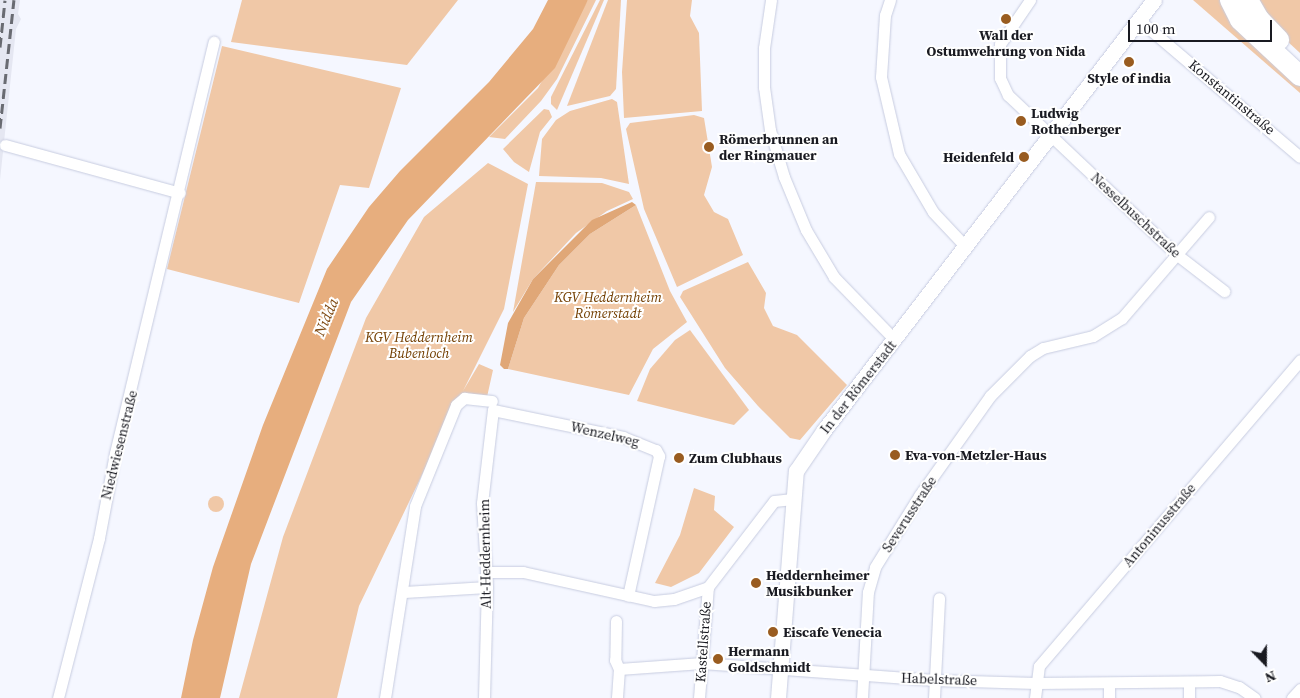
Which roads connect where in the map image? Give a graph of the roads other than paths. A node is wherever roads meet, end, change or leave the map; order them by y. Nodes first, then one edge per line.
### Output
1 (771, 0) edge
2 (890, 0) edge
3 (1030, 0) edge
4 (1154, 0) edge
5 (1230, 0) edge
6 (1248, 0) edge
7 (1139, 20) junction
8 (214, 42) dead end
9 (1300, 60) edge
10 (1300, 76) edge
11 (1051, 135) junction
12 (5, 145) dead end
13 (1300, 157) edge
14 (180, 193) junction
15 (1209, 216) dead end
16 (966, 246) junction
17 (1176, 254) junction
18 (1224, 291) dead end
19 (894, 340) junction
20 (1300, 360) edge
21 (493, 406) junction
22 (793, 498) junction
23 (486, 572) junction
24 (486, 587) junction
25 (708, 587) junction
26 (404, 592) junction
27 (628, 596) junction
28 (939, 598) dead end
29 (616, 621) dead end
30 (702, 663) junction
31 (619, 669) junction
32 (780, 669) junction
33 (864, 676) junction
34 (934, 680) junction
35 (1036, 683) junction
36 (1109, 683) junction
37 (1190, 683) junction
38 (1300, 688) edge
39 (58, 698) edge
40 (386, 698) edge
41 (484, 698) edge
42 (617, 698) edge
43 (699, 698) edge
44 (778, 698) edge
45 (862, 698) edge
46 (934, 698) edge
47 (1035, 698) edge
48 (1109, 698) edge
49 (1189, 698) edge
50 (1255, 698) edge
51 (1292, 698) edge

1 - 19 street
2 - 16 street
3 - 11 street, Nesselbuschstraße
4 - 7 street, In der Römerstadt
5 - 10 highway
6 - 9 highway
7 - 11 street, In der Römerstadt
7 - 13 street, Konstantinstraße
8 - 14 street, Niedwiesenstraße
11 - 16 street, In der Römerstadt
11 - 17 street, Nesselbuschstraße
12 - 14 street
14 - 39 street, Niedwiesenstraße
15 - 17 street, Severusstraße
16 - 19 street, In der Römerstadt
17 - 18 street, Nesselbuschstraße
17 - 33 street, Severusstraße
19 - 22 street, In der Römerstadt
20 - 35 street, Antoninusstraße
21 - 23 street, Alt-Heddernheim
21 - 26 street, Wenzelweg
21 - 27 street, Wenzelweg
22 - 25 street
22 - 32 street, In der Römerstadt
23 - 24 street, Alt-Heddernheim
23 - 27 street
24 - 26 street
24 - 41 street, Alt-Heddernheim
25 - 27 street
25 - 30 street, Kastellstraße
26 - 40 street, Wenzelweg
28 - 34 street
29 - 31 street
30 - 31 street, Habelstraße
30 - 32 street, Habelstraße
30 - 43 street, Kastellstraße
31 - 42 street
32 - 33 street, Habelstraße
32 - 44 street, In der Römerstadt
33 - 34 street, Habelstraße
33 - 45 street, Severusstraße
34 - 35 street, Habelstraße
34 - 46 street
35 - 36 street, Habelstraße
35 - 47 street, Antoninusstraße
36 - 37 street, Habelstraße
36 - 48 street
37 - 49 street
37 - 50 street, Habelstraße
38 - 51 street

